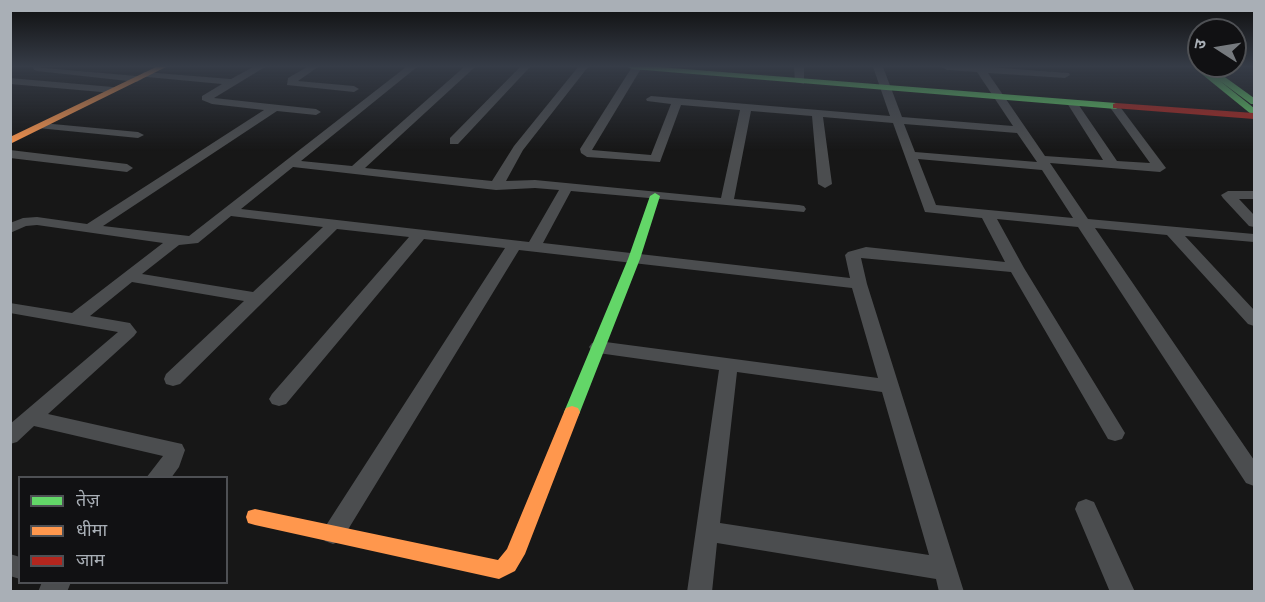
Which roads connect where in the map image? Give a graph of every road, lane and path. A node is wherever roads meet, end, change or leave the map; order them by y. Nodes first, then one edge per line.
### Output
1 (103, 95) edge
2 (211, 95) edge
3 (376, 95) edge
4 (439, 95) edge
5 (498, 95) edge
6 (561, 95) edge
7 (620, 95) edge
8 (888, 95) edge
9 (963, 95) edge
10 (998, 95) edge
11 (1231, 95) edge
12 (1000, 98) junction
13 (651, 99) dead end
14 (677, 101) junction
15 (1072, 103) junction
16 (1113, 106) junction
17 (746, 107) junction
18 (274, 108) junction
19 (316, 112) dead end
20 (818, 113) junction
21 (1254, 114) edge
22 (897, 120) junction
23 (42, 126) junction
24 (1021, 130) junction
25 (138, 135) dead end
26 (10, 141) edge
27 (454, 141) dead end
28 (10, 154) edge
29 (909, 155) junction
30 (289, 163) junction
31 (1043, 163) junction
32 (1113, 165) junction
33 (127, 168) dead end
34 (355, 170) junction
35 (825, 184) dead end
36 (496, 186) junction
37 (567, 188) junction
38 (1254, 195) edge
39 (655, 196) junction
40 (727, 202) junction
41 (799, 208) dead end
42 (229, 212) junction
43 (988, 215) junction
44 (1254, 223) edge
45 (1085, 224) junction
46 (333, 225) junction
47 (90, 228) junction
48 (10, 229) edge
49 (1172, 231) junction
50 (419, 235) junction
51 (1254, 238) edge
52 (176, 240) junction
53 (524, 247) junction
54 (634, 259) junction
55 (1016, 268) junction
56 (128, 277) junction
57 (859, 284) junction
58 (257, 298) junction
59 (10, 308) edge
60 (75, 319) junction
61 (1254, 320) edge
62 (598, 347) junction
63 (729, 364) junction
64 (173, 379) dead end
65 (890, 386) junction
66 (279, 399) dead end
67 (32, 418) junction
68 (1115, 433) dead end
69 (10, 436) edge
70 (158, 476) edge
71 (1254, 477) edge
72 (1086, 509) dead end
73 (255, 517) dead end
74 (706, 531) junction
75 (333, 534) junction
76 (948, 580) edge
77 (699, 591) edge
78 (1123, 591) edge

1 - 23 street
2 - 18 street
3 - 30 street
4 - 34 street
5 - 27 street
6 - 36 street
7 - 14 street
8 - 22 street
9 - 12 street
10 - 12 street
11 - 21 street
12 - 15 street
12 - 24 street
13 - 14 street
14 - 17 street
15 - 16 street
15 - 32 street
16 - 21 street
16 - 32 street
17 - 20 street
17 - 40 street
18 - 19 street
18 - 47 street
20 - 22 street
20 - 35 street
22 - 24 street
22 - 29 street
23 - 25 street
23 - 26 street
24 - 31 street
28 - 33 street
29 - 31 street
29 - 43 street
30 - 34 street
30 - 42 street
31 - 32 street
31 - 45 street
34 - 36 street
36 - 37 street
37 - 39 street
37 - 53 street
38 - 44 street
39 - 40 street
39 - 54 street
40 - 41 street
42 - 46 street
42 - 52 street
43 - 45 street
43 - 55 street
45 - 49 street
45 - 71 street
46 - 50 street
46 - 58 street
47 - 48 street
47 - 52 street
49 - 51 street
49 - 61 street
50 - 53 street
50 - 66 street
52 - 56 street
53 - 54 street
53 - 75 street
54 - 57 street
54 - 62 street
55 - 57 street
55 - 68 street
56 - 58 street
56 - 60 street
57 - 65 street
58 - 64 street
59 - 60 street
60 - 67 street
62 - 63 street
62 - 75 street
63 - 65 street
63 - 74 street
65 - 76 street
67 - 69 street
67 - 70 street
72 - 78 street
73 - 75 street
74 - 76 street
74 - 77 street

